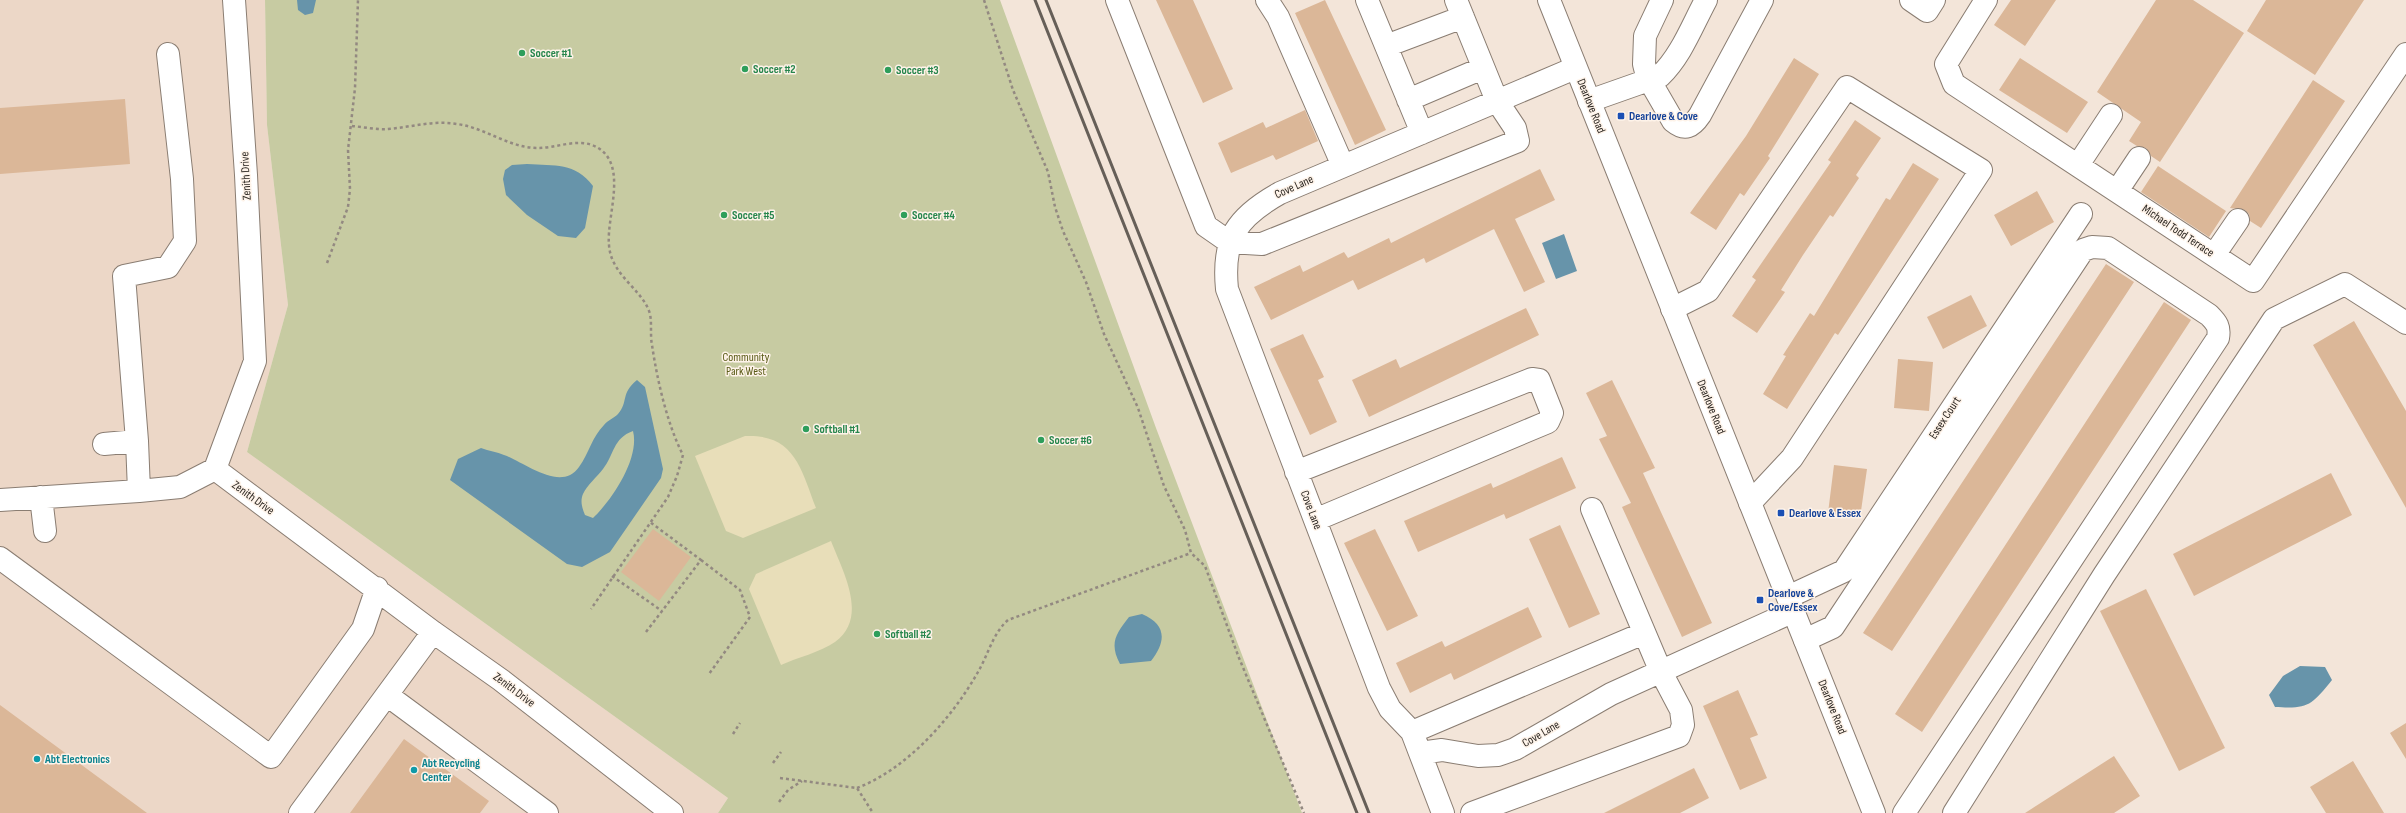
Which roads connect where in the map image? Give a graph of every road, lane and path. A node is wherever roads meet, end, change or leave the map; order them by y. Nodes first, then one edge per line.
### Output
1 (234, 0) edge
2 (358, 0) edge
3 (984, 0) edge
4 (1116, 0) edge
5 (1267, 0) edge
6 (1367, 0) edge
7 (1549, 0) edge
8 (1706, 0) edge
9 (1762, 0) edge
10 (1911, 0) edge
11 (1934, 0) edge
12 (1986, 0) edge
13 (1659, 1) edge
14 (1459, 9) edge
15 (1386, 46) junction
16 (168, 54) dead end
17 (2406, 54) edge
18 (1483, 68) junction
19 (1575, 68) junction
20 (1650, 80) junction
21 (1408, 100) junction
22 (1497, 101) junction
23 (1589, 101) junction
24 (2112, 115) dead end
25 (352, 126) junction
26 (1422, 133) junction
27 (2139, 158) dead end
28 (2078, 165) junction
29 (1343, 166) junction
30 (2117, 190) junction
31 (2081, 214) dead end
32 (2238, 220) dead end
33 (1229, 242) junction
34 (2214, 255) junction
35 (327, 263) dead end
36 (1672, 309) junction
37 (2406, 323) edge
38 (137, 440) junction
39 (104, 444) dead end
40 (215, 470) junction
41 (1296, 472) junction
42 (140, 491) junction
43 (41, 497) junction
44 (0, 500) edge
45 (1750, 503) junction
46 (1592, 509) dead end
47 (1315, 520) junction
48 (650, 522) junction
49 (45, 531) dead end
50 (1191, 553) junction
51 (0, 558) edge
52 (701, 560) junction
53 (612, 576) junction
54 (377, 588) junction
55 (1791, 604) junction
56 (591, 609) dead end
57 (662, 611) junction
58 (433, 632) junction
59 (646, 632) dead end
60 (1644, 633) junction
61 (1805, 640) junction
62 (1661, 672) junction
63 (710, 674) dead end
64 (387, 695) junction
65 (740, 723) dead end
66 (1412, 732) junction
67 (733, 734) dead end
68 (781, 752) dead end
69 (1420, 753) junction
70 (773, 763) dead end
71 (780, 778) dead end
72 (802, 781) junction
73 (857, 788) junction
74 (779, 802) dead end
75 (300, 813) edge
76 (547, 813) edge
77 (672, 813) edge
78 (874, 813) edge
79 (1304, 813) edge
80 (1443, 813) edge
81 (1472, 813) edge
82 (1874, 813) edge
83 (1904, 813) edge
84 (1954, 813) edge

1 - 40 street, Zenith Drive
2 - 25 path
3 - 50 path
4 - 33 street
5 - 29 street
6 - 15 street
7 - 19 street, Dearlove Road
8 - 20 street
9 - 20 street
10 - 11 street
12 - 28 street, Michael Todd Terrace
13 - 20 street
14 - 15 street
14 - 18 street
15 - 21 street
16 - 38 street
17 - 34 street, Michael Todd Terrace
18 - 21 street
18 - 22 street
19 - 22 street, Cove Lane
19 - 23 street, Dearlove Road
20 - 23 street
21 - 26 street
22 - 26 street, Cove Lane
22 - 33 street
23 - 36 street, Dearlove Road
24 - 28 street
25 - 35 path
25 - 48 path
26 - 29 street, Cove Lane
27 - 30 street
28 - 30 street, Michael Todd Terrace
29 - 33 street, Cove Lane
30 - 34 street, Michael Todd Terrace
31 - 55 street, Essex Court
32 - 34 street
33 - 41 street, Cove Lane
36 - 45 street, Dearlove Road
36 - 45 street
37 - 84 street
38 - 39 street
38 - 42 street
40 - 42 street
40 - 54 street, Zenith Drive
41 - 47 street, Cove Lane
41 - 47 street
42 - 43 street
43 - 44 street
43 - 49 street
45 - 55 street, Dearlove Road
46 - 60 street
47 - 66 street, Cove Lane
48 - 52 path
48 - 53 path
50 - 73 path
50 - 79 path
51 - 54 street
52 - 57 path
52 - 63 path
53 - 56 path
53 - 57 path
54 - 58 street, Zenith Drive
55 - 61 street, Dearlove Road
55 - 62 street, Cove Lane
57 - 59 path
58 - 64 street
58 - 77 street, Zenith Drive
60 - 62 street
60 - 66 street
61 - 82 street, Dearlove Road
61 - 83 street
62 - 69 street, Cove Lane
62 - 81 street
64 - 75 street
64 - 76 street
65 - 67 path
66 - 69 street, Cove Lane
68 - 70 path
69 - 80 street
71 - 72 path
72 - 73 path
72 - 74 path
73 - 78 path

